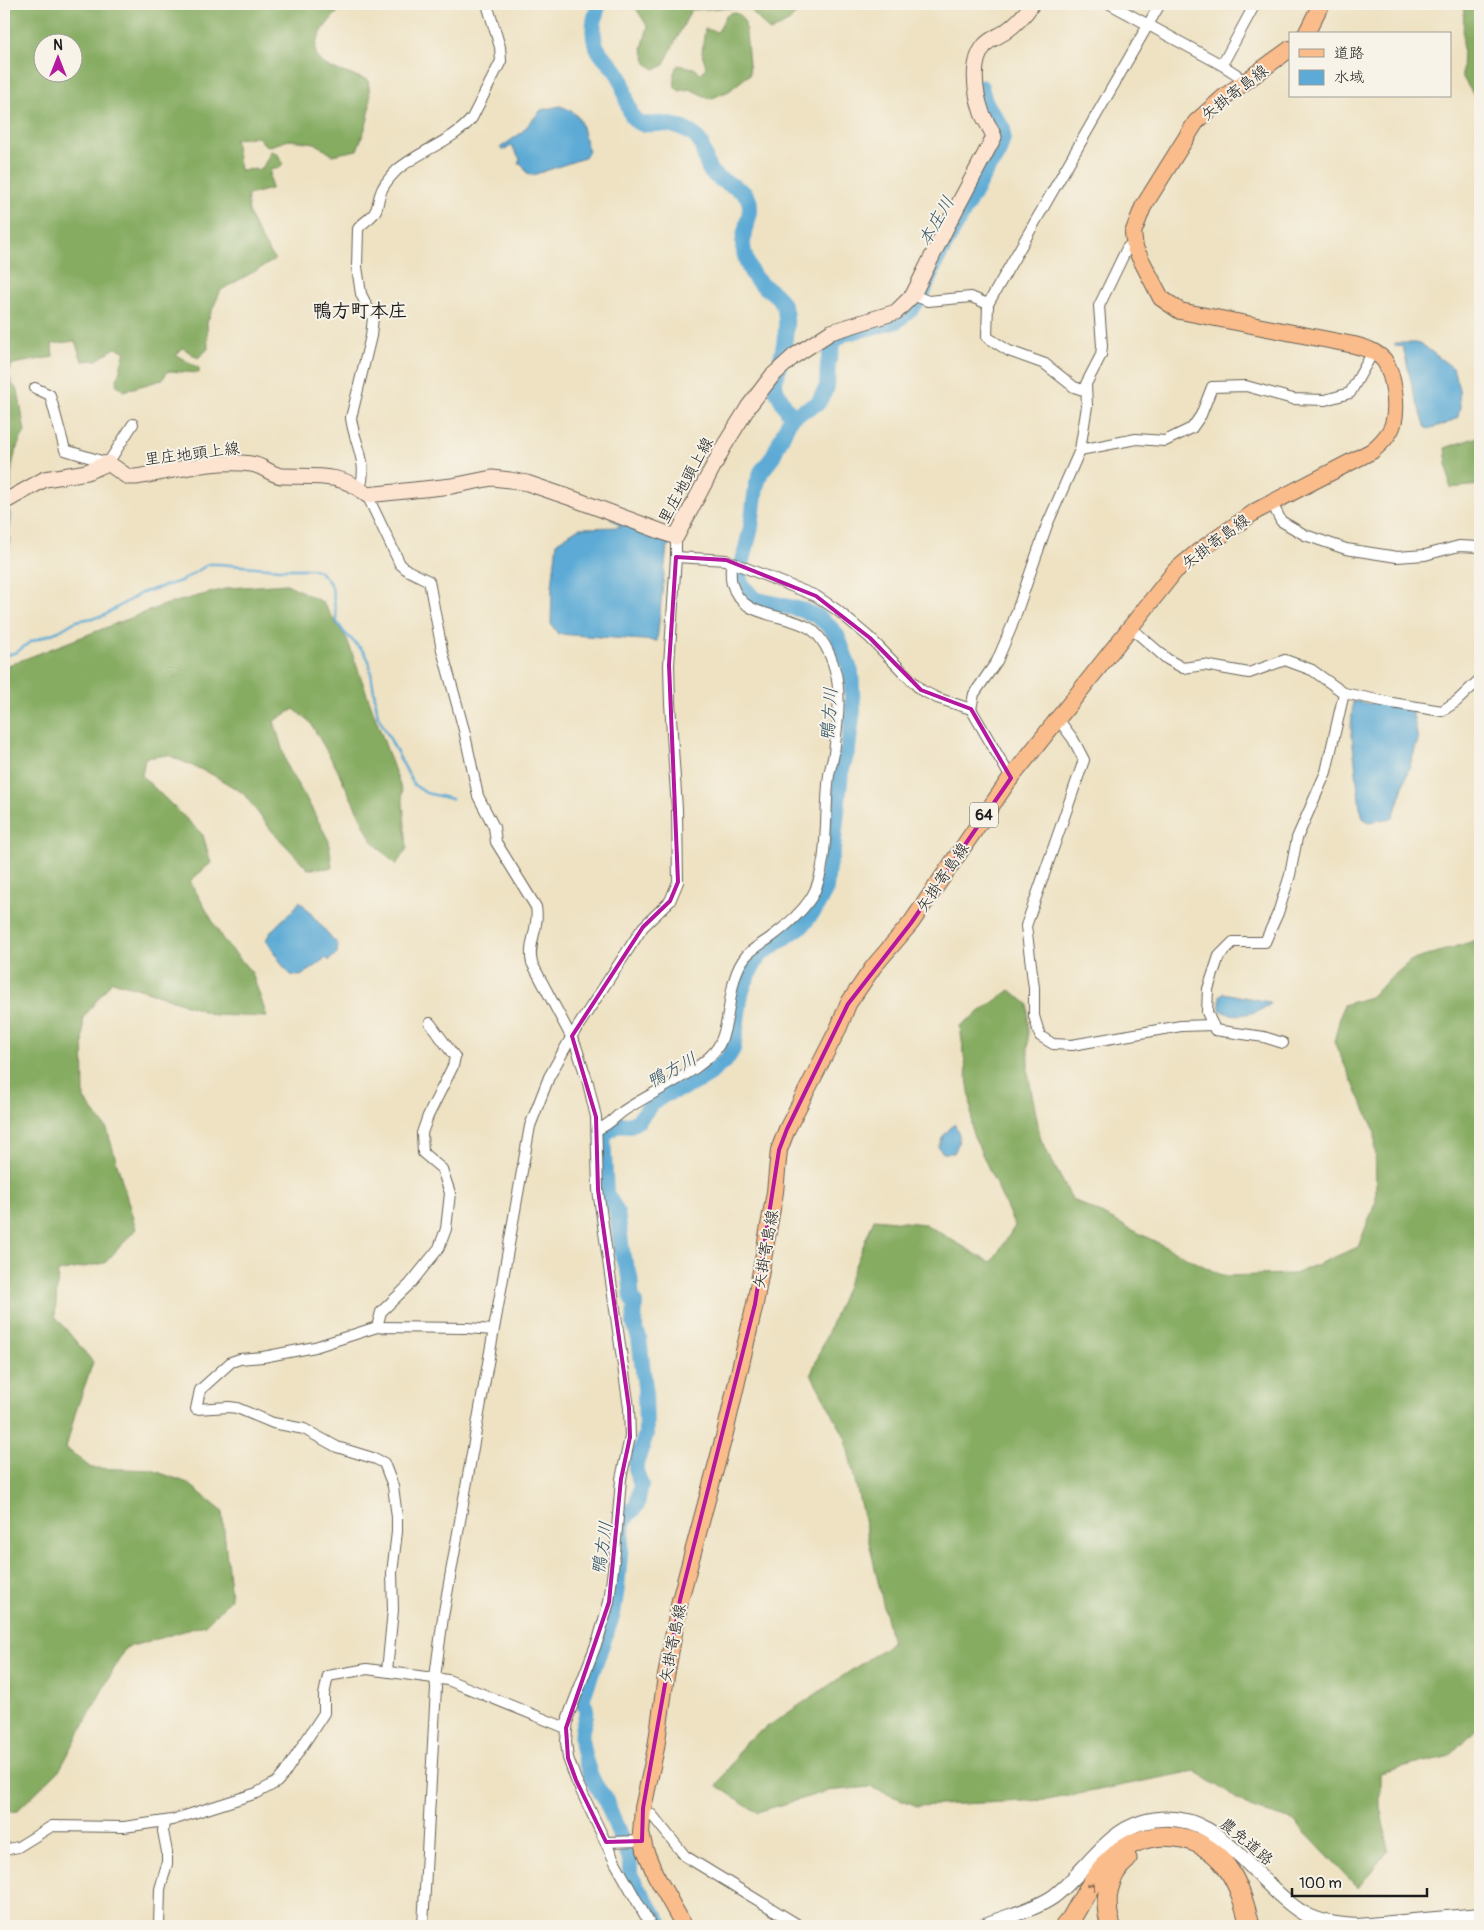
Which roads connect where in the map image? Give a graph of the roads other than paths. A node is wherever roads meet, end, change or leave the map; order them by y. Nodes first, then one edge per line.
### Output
1 (487, 4) edge
2 (1032, 4) edge
3 (1110, 4) edge
4 (1160, 4) edge
5 (1256, 4) edge
6 (1321, 4) edge
7 (1148, 24) junction
8 (1307, 32) edge
9 (1289, 51) edge
10 (1222, 65) junction
11 (1243, 83) junction
12 (1133, 242) junction
13 (915, 296) junction
14 (988, 304) junction
15 (1374, 352) junction
16 (35, 388) dead end
17 (1086, 391) junction
18 (133, 424) dead end
19 (1080, 450) junction
20 (108, 463) junction
21 (363, 491) junction
22 (4, 502) edge
23 (1272, 503) junction
24 (676, 538) junction
25 (1480, 547) edge
26 (676, 557) junction
27 (734, 563) junction
28 (1130, 627) junction
29 (1480, 678) edge
30 (1344, 693) junction
31 (971, 709) junction
32 (1058, 719) junction
33 (1011, 778) junction
34 (430, 1022) dead end
35 (1213, 1025) junction
36 (574, 1033) junction
37 (1283, 1043) dead end
38 (601, 1128) junction
39 (377, 1327) junction
40 (493, 1330) junction
41 (387, 1671) junction
42 (435, 1677) junction
43 (566, 1728) junction
44 (643, 1808) junction
45 (164, 1823) junction
46 (636, 1841) junction
47 (608, 1842) junction
48 (4, 1850) edge
49 (1480, 1915) edge
50 (160, 1926) edge
51 (423, 1926) edge
52 (651, 1926) edge
53 (684, 1926) edge
54 (800, 1926) edge
55 (983, 1926) edge
56 (1065, 1926) edge
57 (1111, 1926) edge
58 (1240, 1926) edge
59 (1250, 1926) edge

1 - 21 street
2 - 13 main road, 里庄地頭上線
3 - 7 street
4 - 7 street
5 - 10 street
6 - 8 main road
7 - 10 street
7 - 14 street
9 - 11 main road, 矢掛寄島線
10 - 11 street
11 - 12 main road, 矢掛寄島線
12 - 15 main road
12 - 17 street
13 - 14 street
13 - 24 main road, 里庄地頭上線
14 - 17 street
15 - 19 street
15 - 23 main road, 矢掛寄島線 / 64
16 - 20 street
17 - 19 street
18 - 20 street
19 - 31 street
20 - 21 main road, 里庄地頭上線
20 - 22 main road
21 - 24 main road, 里庄地頭上線
21 - 36 street
23 - 25 street
23 - 28 main road, 矢掛寄島線 / 64
24 - 26 street
26 - 27 street
26 - 36 street
27 - 31 street
27 - 38 street
28 - 30 street
28 - 32 main road, 矢掛寄島線 / 64
29 - 30 street
30 - 35 street
31 - 33 street
32 - 33 main road, 矢掛寄島線 / 64
32 - 35 street
33 - 44 main road, 矢掛寄島線 / 64
34 - 39 street
35 - 37 street
36 - 38 street
36 - 40 street
38 - 43 street
39 - 40 street
39 - 41 street
40 - 42 street
41 - 42 street
41 - 45 street
42 - 43 street
42 - 51 street
43 - 47 street
44 - 46 main road, 矢掛寄島線 / 64
44 - 54 street
45 - 48 street
45 - 50 street
46 - 47 street
46 - 53 main road, 矢掛寄島線 / 64
47 - 52 street
49 - 55 street, 農免道路
56 -> 59 highway
57 - 58 highway

